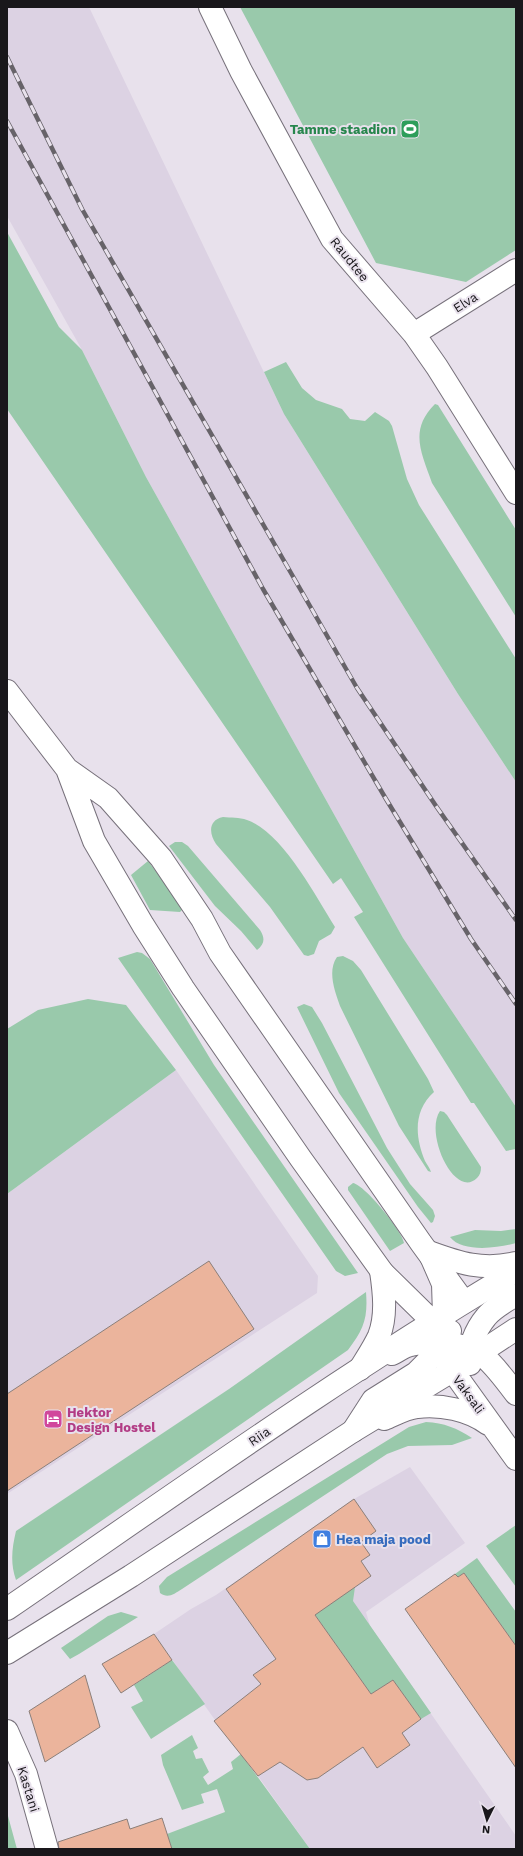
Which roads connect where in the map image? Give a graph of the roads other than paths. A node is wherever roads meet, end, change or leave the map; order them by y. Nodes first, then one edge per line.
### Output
1 (210, 7) edge
2 (516, 270) edge
3 (414, 334) junction
4 (516, 493) edge
5 (7, 691) edge
6 (67, 769) junction
7 (429, 1252) junction
8 (516, 1263) edge
9 (381, 1271) junction
10 (516, 1271) edge
11 (516, 1295) edge
12 (464, 1302) junction
13 (516, 1326) edge
14 (516, 1329) edge
15 (436, 1332) junction
16 (476, 1347) junction
17 (360, 1369) junction
18 (516, 1376) edge
19 (516, 1394) edge
20 (492, 1427) junction
21 (353, 1431) junction
22 (516, 1459) edge
23 (7, 1609) edge
24 (7, 1653) edge
25 (7, 1730) edge
26 (47, 1849) edge

1 - 3 main road, Raudtee
2 - 3 main road, Elva
3 - 4 main road, Raudtee
5 - 6 main road
6 - 7 main road
6 - 9 main road, Vaksali
7 - 8 main road
7 - 12 main road
7 - 15 main road
9 - 15 main road, Vaksali
9 - 17 main road
10 - 12 main road, Riia
11 - 16 main road
12 - 15 main road, Riia
12 - 16 main road
13 - 16 main road
14 - 16 main road
15 - 16 main road, Vaksali
15 - 16 main road
15 - 17 main road, Riia
15 - 21 main road
16 - 18 main road, Vaksali
16 - 19 main road
16 - 20 main road, Vaksali
16 - 21 main road
17 - 23 main road, Riia
20 - 21 main road
20 - 22 main road, Vaksali
21 - 24 main road
25 - 26 main road, Kastani

